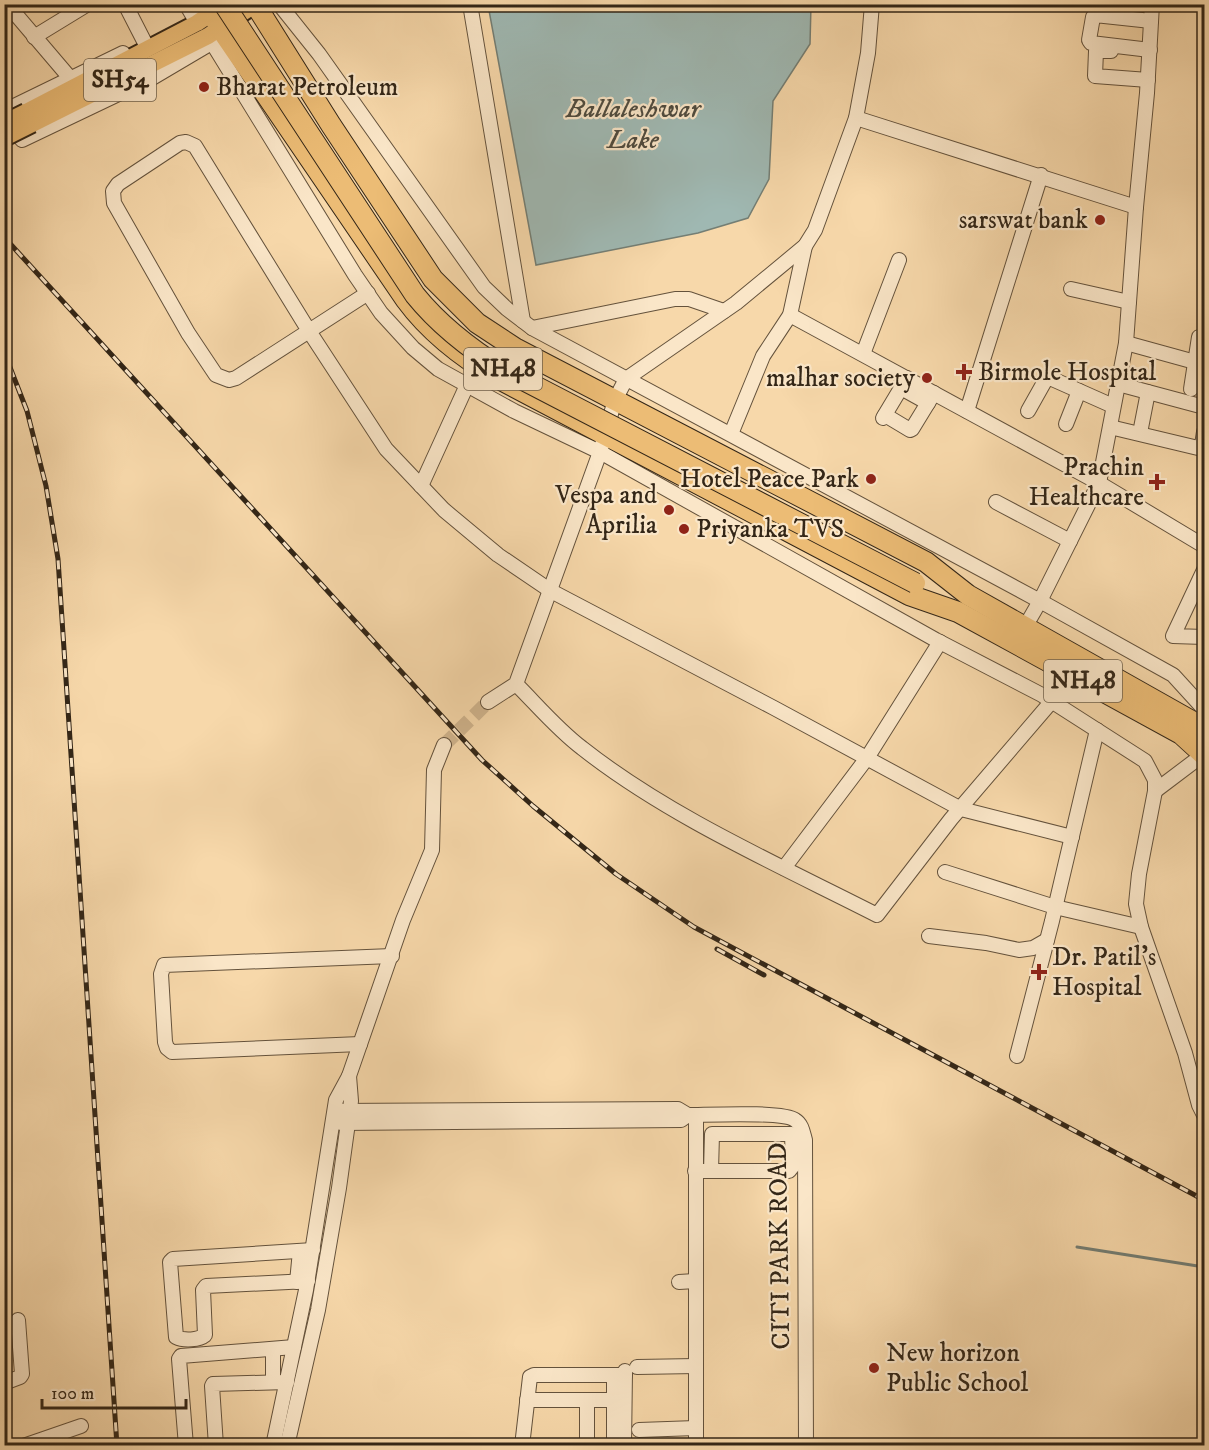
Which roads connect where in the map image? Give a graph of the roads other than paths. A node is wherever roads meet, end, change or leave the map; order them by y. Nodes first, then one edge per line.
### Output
1 (7, 4) edge
2 (88, 4) edge
3 (125, 4) edge
4 (186, 4) edge
5 (279, 4) edge
6 (470, 4) edge
7 (872, 4) edge
8 (1112, 4) edge
9 (251, 5) edge
10 (1152, 13) edge
11 (212, 20) edge
12 (34, 37) junction
13 (145, 43) junction
14 (1150, 52) junction
15 (70, 78) junction
16 (1148, 80) junction
17 (29, 118) junction
18 (856, 118) junction
19 (4, 123) edge
20 (4, 138) edge
21 (1041, 175) junction
22 (1136, 207) junction
23 (805, 246) junction
24 (899, 260) dead end
25 (1071, 289) dead end
26 (368, 293) junction
27 (1129, 303) junction
28 (724, 311) junction
29 (790, 315) junction
30 (527, 325) junction
31 (309, 331) junction
32 (1199, 337) dead end
33 (1126, 343) junction
34 (862, 354) junction
35 (1195, 362) junction
36 (626, 379) junction
37 (904, 383) junction
38 (1118, 384) junction
39 (467, 385) junction
40 (1191, 389) dead end
41 (1079, 391) junction
42 (1148, 392) junction
43 (931, 398) junction
44 (615, 400) junction
45 (1113, 406) junction
46 (1204, 407) edge
47 (967, 411) junction
48 (1028, 411) dead end
49 (1066, 424) dead end
50 (1110, 427) junction
51 (1204, 432) edge
52 (731, 434) junction
53 (1140, 434) junction
54 (603, 444) junction
55 (1099, 483) junction
56 (421, 486) junction
57 (996, 502) dead end
58 (1070, 541) junction
59 (1204, 546) edge
60 (1204, 570) edge
61 (918, 578) junction
62 (551, 591) junction
63 (1040, 601) junction
64 (963, 604) junction
65 (1020, 635) junction
66 (1204, 637) edge
67 (940, 642) junction
68 (516, 684) junction
69 (1052, 701) junction
70 (488, 702) tunnel mouth
71 (1204, 709) edge
72 (1204, 728) edge
73 (1097, 730) junction
74 (444, 745) tunnel mouth
75 (1204, 754) edge
76 (867, 758) junction
77 (1155, 791) junction
78 (961, 809) junction
79 (1072, 837) junction
80 (784, 868) junction
81 (945, 872) dead end
82 (1055, 907) junction
83 (1141, 927) junction
84 (928, 936) dead end
85 (1047, 940) junction
86 (394, 950) junction
87 (360, 1044) junction
88 (1017, 1056) dead end
89 (349, 1076) junction
90 (692, 1115) junction
91 (1204, 1115) edge
92 (334, 1117) junction
93 (348, 1117) junction
94 (799, 1169) junction
95 (695, 1171) junction
96 (711, 1171) junction
97 (306, 1250) junction
98 (680, 1281) dead end
99 (695, 1281) junction
100 (302, 1282) junction
101 (18, 1320) dead end
102 (294, 1347) junction
103 (273, 1349) junction
104 (696, 1366) junction
105 (625, 1375) junction
106 (280, 1382) junction
107 (4, 1383) edge
108 (587, 1400) junction
109 (614, 1400) junction
110 (527, 1401) junction
111 (288, 1412) junction
112 (81, 1426) dead end
113 (696, 1428) junction
114 (639, 1430) dead end
115 (23, 1446) edge
116 (186, 1446) edge
117 (216, 1446) edge
118 (273, 1446) edge
119 (287, 1446) edge
120 (522, 1446) edge
121 (586, 1446) edge
122 (614, 1446) edge
123 (624, 1446) edge
124 (696, 1446) edge
125 (806, 1446) edge

1 - 12 street
2 - 12 street
3 - 13 street
4 - 11 street
5 - 30 street
6 - 30 street
7 - 18 street
8 - 10 street
9 - 11 main road, SH54
9 - 44 highway
9 - 61 highway, NH48
10 - 14 street
10 - 14 street
11 - 13 street
11 - 15 street
11 - 17 main road, SH54
11 - 26 street
11 - 54 highway
11 - 61 highway, NH48, bridge
12 - 15 street
13 - 15 street
14 - 16 street
14 - 16 street
16 - 22 street
17 - 19 main road, SH54, bridge
17 - 20 main road, SH54, bridge
18 - 21 street
18 - 23 street
21 - 22 street
21 - 47 street
22 - 27 street
23 - 28 street
23 - 29 street
24 - 34 street
25 - 27 street
26 - 31 street
26 - 39 street
27 - 33 street
28 - 30 street
28 - 36 street
29 - 34 street
29 - 52 street
30 - 36 street
31 - 31 street
31 - 56 street
32 - 35 street
33 - 35 street
33 - 38 street
34 - 37 street
35 - 40 street
36 - 44 street
36 - 52 street
37 - 43 street
37 - 43 street
38 - 42 street
38 - 45 street
39 - 54 street
39 - 56 street
41 - 45 street
41 - 48 street
41 - 49 street
42 - 46 street
42 - 53 street
43 - 47 street
44 - 54 street
44 - 64 highway
45 - 50 street
47 - 55 street
50 - 53 street
50 - 55 street
51 - 53 street
52 - 63 street
54 - 62 street
54 - 64 highway
54 - 67 street
55 - 58 street
55 - 59 street
56 - 62 street
57 - 58 street
58 - 63 street
60 - 66 street
61 - 64 highway, NH48
62 - 68 street
62 - 76 street
63 - 65 street
63 - 71 street
64 - 65 highway, NH48
65 - 72 highway, NH48
65 - 75 highway, NH48
67 - 69 street
67 - 76 street
68 - 70 street
68 - 80 street
69 - 73 street
69 - 78 street
73 - 77 street
73 - 79 street
74 - 86 street
75 - 77 street
76 - 78 street
76 - 80 street
77 - 83 street
78 - 79 street
78 - 80 street
79 - 82 street
81 - 82 street
82 - 83 street
82 - 85 street
83 - 91 street
84 - 85 street
85 - 88 street
86 - 87 street
86 - 87 street
87 - 89 street
89 - 92 street
89 - 93 street
90 - 93 street
90 - 94 street, CITI PARK ROAD
90 - 95 street
92 - 93 street
92 - 97 street
93 - 111 street
94 - 96 street
94 - 96 street
94 - 125 street, CITI PARK ROAD
95 - 96 street
95 - 99 street
97 - 100 street
97 - 100 street
98 - 99 street
99 - 104 street
100 - 102 street
101 - 107 street
102 - 103 street
102 - 106 street
103 - 106 street
103 - 116 street
104 - 105 street
104 - 113 street
105 - 109 street
105 - 110 street
105 - 123 street
106 - 111 street
106 - 117 street
108 - 109 street
108 - 110 street
108 - 121 street
109 - 122 street
110 - 120 street
111 - 118 street
111 - 119 street
112 - 115 street
113 - 114 street
113 - 124 street

